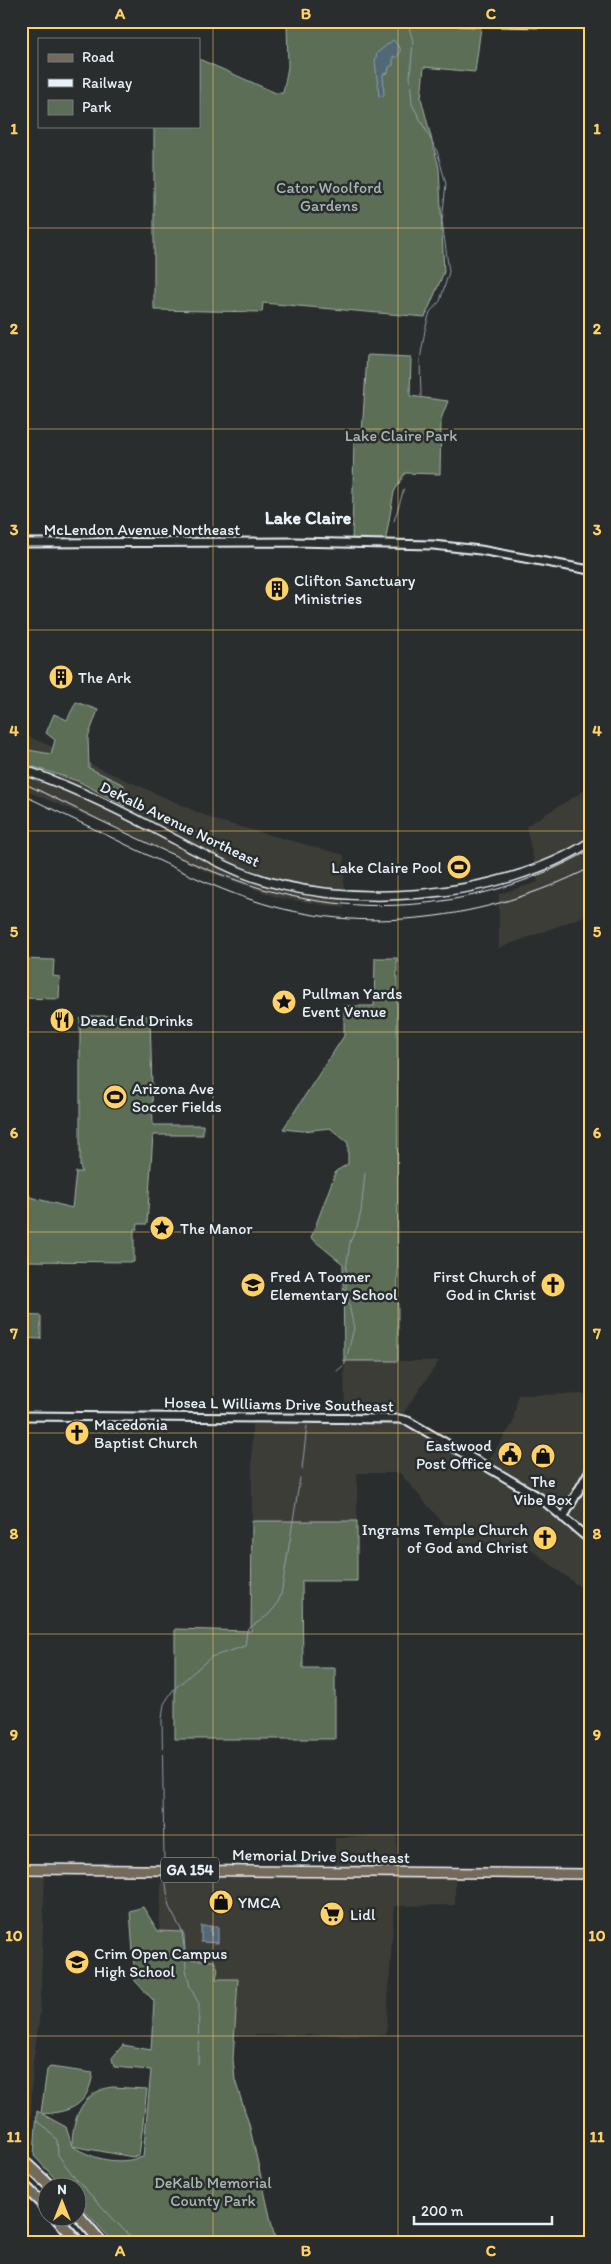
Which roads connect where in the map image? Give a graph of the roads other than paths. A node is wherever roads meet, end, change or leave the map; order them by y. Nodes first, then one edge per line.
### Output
1 (461, 21) edge
2 (590, 23) edge
3 (21, 543) edge
4 (590, 570) edge
5 (21, 769) edge
6 (590, 842) edge
7 (21, 1416) edge
8 (590, 1470) edge
9 (563, 1518) junction
10 (590, 1540) edge
11 (21, 1869) edge
12 (590, 1874) edge
13 (21, 2160) edge
14 (39, 2176) edge
15 (21, 2184) edge
16 (38, 2199) edge
17 (64, 2226) edge
18 (87, 2226) edge
19 (79, 2243) edge
20 (102, 2243) edge

1 - 2 main road
3 - 4 street, McLendon Avenue Northeast
5 - 6 main road, DeKalb Avenue Northeast
7 - 9 street, Hosea L Williams Drive Southeast
8 - 9 street
9 - 10 street, Hosea L Williams Drive Southeast
11 - 12 main road, Memorial Drive Southeast / GA 154
13 - 14 highway
15 - 16 highway
17 - 19 highway
18 - 20 highway

